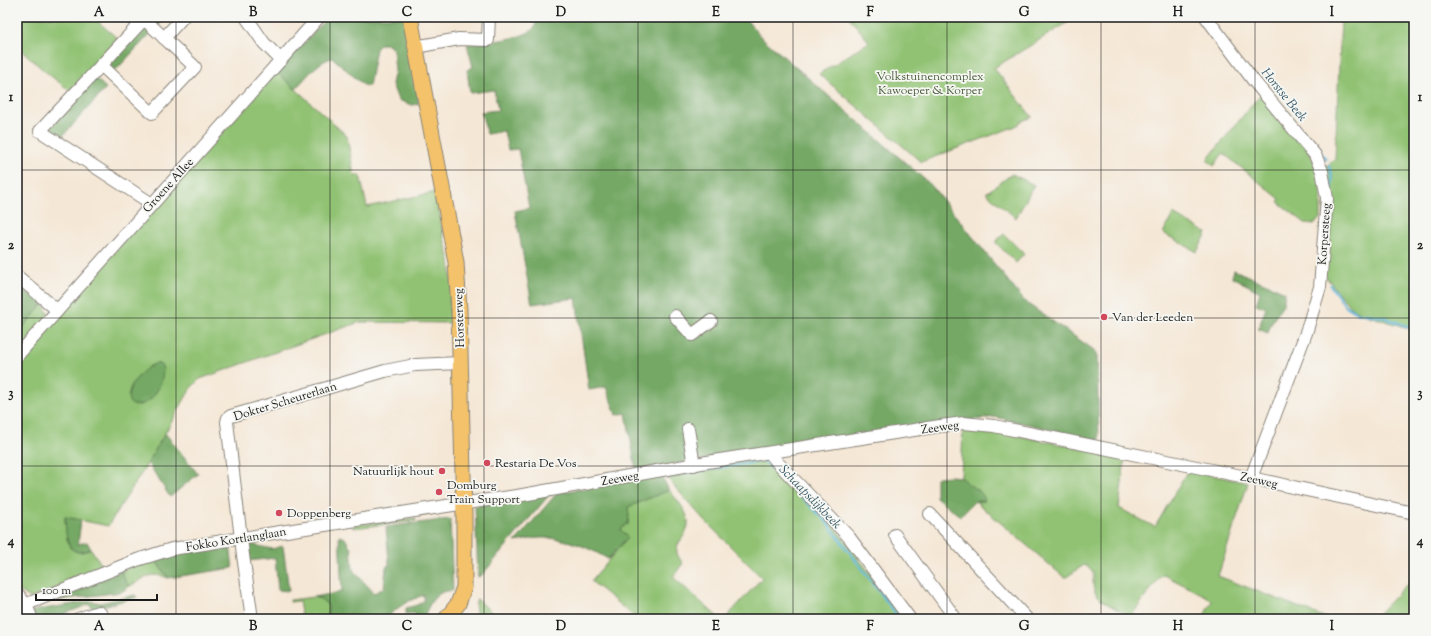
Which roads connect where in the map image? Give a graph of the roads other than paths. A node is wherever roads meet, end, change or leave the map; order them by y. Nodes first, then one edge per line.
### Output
1 (183, 17) edge
2 (246, 17) edge
3 (319, 17) edge
4 (410, 17) edge
5 (1206, 17) edge
6 (145, 18) edge
7 (491, 19) edge
8 (164, 38) junction
9 (416, 47) junction
10 (280, 60) junction
11 (101, 65) junction
12 (152, 204) junction
13 (17, 276) edge
14 (57, 310) junction
15 (675, 316) dead end
16 (711, 321) dead end
17 (17, 356) edge
18 (460, 363) junction
19 (688, 429) dead end
20 (770, 453) junction
21 (694, 465) junction
22 (1251, 478) junction
23 (464, 503) junction
24 (1414, 513) edge
25 (930, 514) dead end
26 (894, 536) dead end
27 (241, 538) junction
28 (17, 593) edge
29 (21, 606) edge
30 (1021, 617) edge
31 (32, 619) edge
32 (78, 619) edge
33 (103, 619) edge
34 (252, 619) edge
35 (446, 619) edge
36 (910, 619) edge
37 (956, 619) edge

1 - 8 street
2 - 10 street
3 - 10 street, Groene Allee
4 - 9 main road, Horsterweg
5 - 22 street, Korpersteeg
6 - 8 street
6 - 11 street
7 - 9 street
8 - 11 street
9 - 18 main road, Horsterweg
10 - 12 street, Groene Allee
11 - 12 street
12 - 14 street, Groene Allee
13 - 14 street
14 - 17 street, Groene Allee
15 - 16 street
18 - 23 main road, Horsterweg
18 - 27 street, Dokter Scheurerlaan
19 - 21 street
20 - 21 street, Zeeweg
20 - 22 street, Zeeweg
20 - 36 street
21 - 23 street, Zeeweg
22 - 24 street, Zeeweg
23 - 27 street, Fokko Kortlanglaan
23 - 35 main road, Horsterweg
25 - 30 street
26 - 37 street
27 - 29 street, Fokko Kortlanglaan
27 - 34 street
28 - 29 street
29 - 31 street
32 - 33 street

